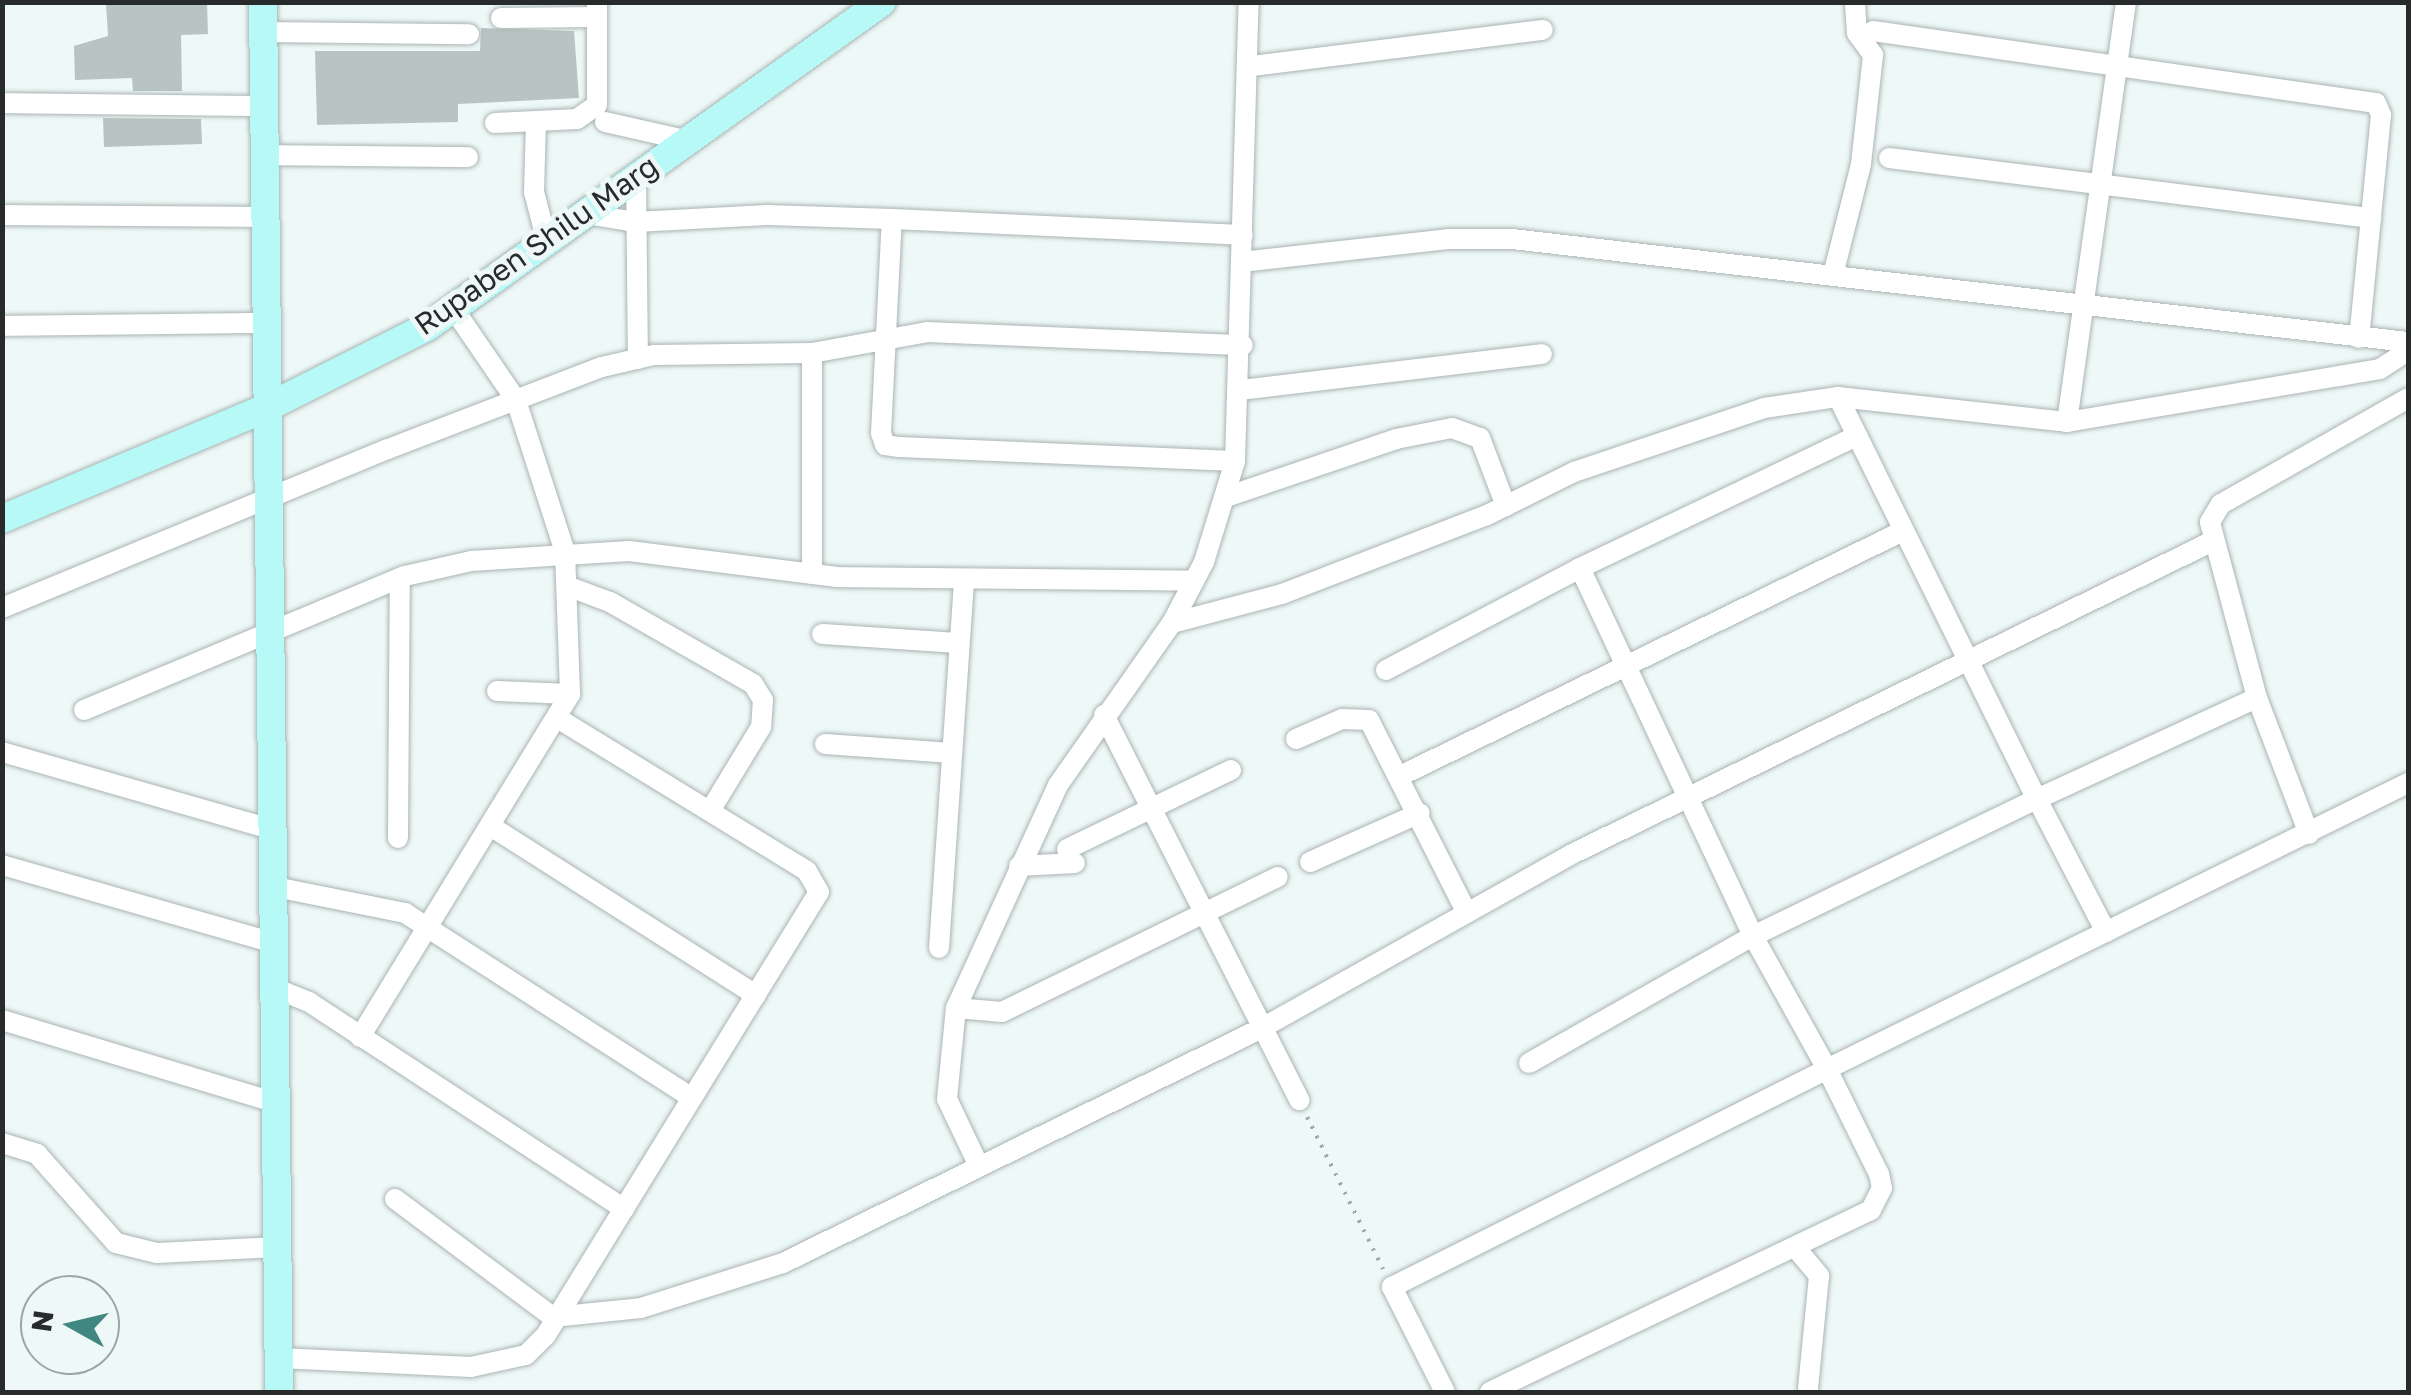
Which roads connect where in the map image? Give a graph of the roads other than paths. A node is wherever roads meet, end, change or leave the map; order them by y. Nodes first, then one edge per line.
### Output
1 (263, 2) edge
2 (1250, 2) edge
3 (1855, 2) edge
4 (2126, 2) edge
5 (866, 7) edge
6 (597, 10) edge
7 (501, 18) dead end
8 (1544, 30) dead end
9 (1874, 31) dead end
10 (263, 32) junction
11 (469, 34) dead end
12 (1252, 66) junction
13 (2115, 66) junction
14 (2, 103) edge
15 (264, 106) junction
16 (536, 121) junction
17 (604, 122) dead end
18 (495, 123) dead end
19 (684, 140) junction
20 (264, 155) junction
21 (468, 157) dead end
22 (1889, 158) dead end
23 (636, 173) junction
24 (2099, 184) junction
25 (580, 213) junction
26 (2, 215) edge
27 (265, 217) junction
28 (2371, 218) junction
29 (892, 219) junction
30 (636, 222) junction
31 (1243, 235) junction
32 (546, 238) junction
33 (1241, 262) junction
34 (1833, 275) junction
35 (2084, 304) junction
36 (452, 308) junction
37 (266, 324) junction
38 (2, 326) edge
39 (886, 336) junction
40 (2359, 338) junction
41 (2408, 342) edge
42 (1243, 344) junction
43 (2408, 351) edge
44 (812, 353) junction
45 (1542, 354) dead end
46 (638, 359) junction
47 (1241, 390) junction
48 (1838, 397) junction
49 (2408, 398) edge
50 (516, 400) junction
51 (266, 408) junction
52 (2066, 422) junction
53 (1857, 436) junction
54 (1235, 461) junction
55 (1226, 497) junction
56 (268, 498) junction
57 (1506, 506) junction
58 (2, 519) edge
59 (1903, 530) junction
60 (2211, 542) junction
61 (565, 552) junction
62 (1580, 568) junction
63 (812, 574) junction
64 (400, 578) junction
65 (964, 580) junction
66 (1194, 581) junction
67 (567, 586) junction
68 (2, 608) edge
69 (1172, 624) junction
70 (267, 630) junction
71 (822, 634) dead end
72 (960, 643) junction
73 (1966, 660) junction
74 (1624, 664) junction
75 (1386, 670) dead end
76 (497, 691) dead end
77 (570, 694) junction
78 (2257, 698) junction
79 (84, 710) dead end
80 (1104, 715) junction
81 (559, 718) junction
82 (1296, 739) dead end
83 (825, 744) dead end
84 (2, 752) edge
85 (952, 753) junction
86 (1231, 770) dead end
87 (1402, 774) junction
88 (2408, 783) edge
89 (1686, 798) junction
90 (2037, 799) junction
91 (1150, 806) junction
92 (710, 811) junction
93 (1420, 813) junction
94 (492, 827) junction
95 (270, 829) junction
96 (2309, 834) junction
97 (398, 838) dead end
98 (1310, 862) dead end
99 (2, 866) edge
100 (1019, 866) junction
101 (1278, 877) dead end
102 (270, 886) junction
103 (1203, 911) junction
104 (1467, 913) junction
105 (430, 927) junction
106 (2106, 932) junction
107 (1754, 936) junction
108 (271, 942) junction
109 (938, 948) dead end
110 (272, 987) junction
111 (756, 995) junction
112 (956, 1008) junction
113 (2, 1020) edge
114 (1262, 1028) junction
115 (360, 1037) junction
116 (1529, 1064) dead end
117 (1827, 1069) junction
118 (692, 1098) junction
119 (1298, 1100) road end
120 (274, 1102) junction
121 (2, 1143) edge
122 (978, 1164) junction
123 (395, 1200) dead end
124 (624, 1208) junction
125 (277, 1247) junction
126 (1795, 1247) junction
127 (557, 1317) junction
128 (279, 1358) junction
129 (1808, 1388) dead end
130 (279, 1392) edge
131 (1445, 1392) edge
132 (1490, 1392) edge

1 - 10 street
2 - 12 street
3 - 34 street
4 - 13 street
5 - 19 street, Rupaben Shilu Marg
6 - 7 street
6 - 16 street
8 - 12 street
9 - 13 street
10 - 11 street
10 - 15 street
12 - 31 street
13 - 24 street
13 - 28 street
14 - 15 street
15 - 20 street
16 - 18 street
16 - 32 street
17 - 19 street
19 - 23 street, Rupaben Shilu Marg
20 - 21 street
20 - 27 street
22 - 24 street
23 - 25 street, Rupaben Shilu Marg
23 - 30 street
24 - 28 street
24 - 35 street
25 - 30 street
25 - 32 street, Rupaben Shilu Marg
26 - 27 street
27 - 37 street
28 - 40 street
29 - 30 street
29 - 31 street
29 - 39 street
30 - 46 street
31 - 33 street
32 - 36 street, Rupaben Shilu Marg
33 - 34 street
33 - 42 street
34 - 35 street
35 - 40 street
35 - 52 street
36 - 50 street
36 - 51 street, Rupaben Shilu Marg
37 - 38 street
37 - 51 street
39 - 42 street
39 - 44 street
39 - 54 street
40 - 41 street
42 - 47 street
43 - 52 street
44 - 46 street
44 - 63 street
45 - 47 street
46 - 50 street
47 - 54 street
48 - 52 street
48 - 53 street
48 - 57 street
49 - 60 street
50 - 56 street
50 - 61 street
51 - 56 street
51 - 58 street, Rupaben Shilu Marg
53 - 59 street
53 - 62 street
54 - 55 street
55 - 57 street
55 - 66 street
56 - 68 street
56 - 70 street
57 - 69 street
59 - 73 street
59 - 74 street
60 - 73 street
60 - 78 street
61 - 63 street
61 - 64 street
61 - 67 street
62 - 74 street
62 - 75 street
63 - 65 street
64 - 70 street
64 - 97 street
65 - 66 street
65 - 72 street
66 - 69 street
67 - 77 street
67 - 92 street
69 - 80 street
70 - 79 street
70 - 95 street
71 - 72 street
72 - 85 street
73 - 89 street
73 - 90 street
74 - 87 street
74 - 89 street
76 - 77 street
77 - 81 street
78 - 90 street
78 - 96 street
80 - 91 street
80 - 100 street
81 - 92 street
81 - 94 street
82 - 87 street
83 - 85 street
84 - 95 street
85 - 109 street
86 - 91 street
87 - 93 street
88 - 96 street
89 - 104 street
89 - 107 street
90 - 106 street
90 - 107 street
91 - 100 street
91 - 103 street
92 - 111 street
93 - 98 street
93 - 104 street
94 - 105 street
94 - 111 street
95 - 102 street
96 - 106 street
99 - 108 street
100 - 112 street
101 - 103 street
102 - 105 street
102 - 108 street
103 - 112 street
103 - 114 street
104 - 114 street
105 - 115 street
105 - 118 street
106 - 117 street
107 - 116 street
107 - 117 street
108 - 110 street
110 - 115 street
110 - 120 street
111 - 118 street
112 - 122 street
113 - 120 street
114 - 119 street
114 - 122 street
115 - 124 street
117 - 126 street
117 - 131 street
118 - 124 street
120 - 125 street
121 - 125 street
122 - 127 street
123 - 127 street
124 - 127 street
125 - 128 street
126 - 129 street
126 - 132 street
127 - 128 street
128 - 130 street

